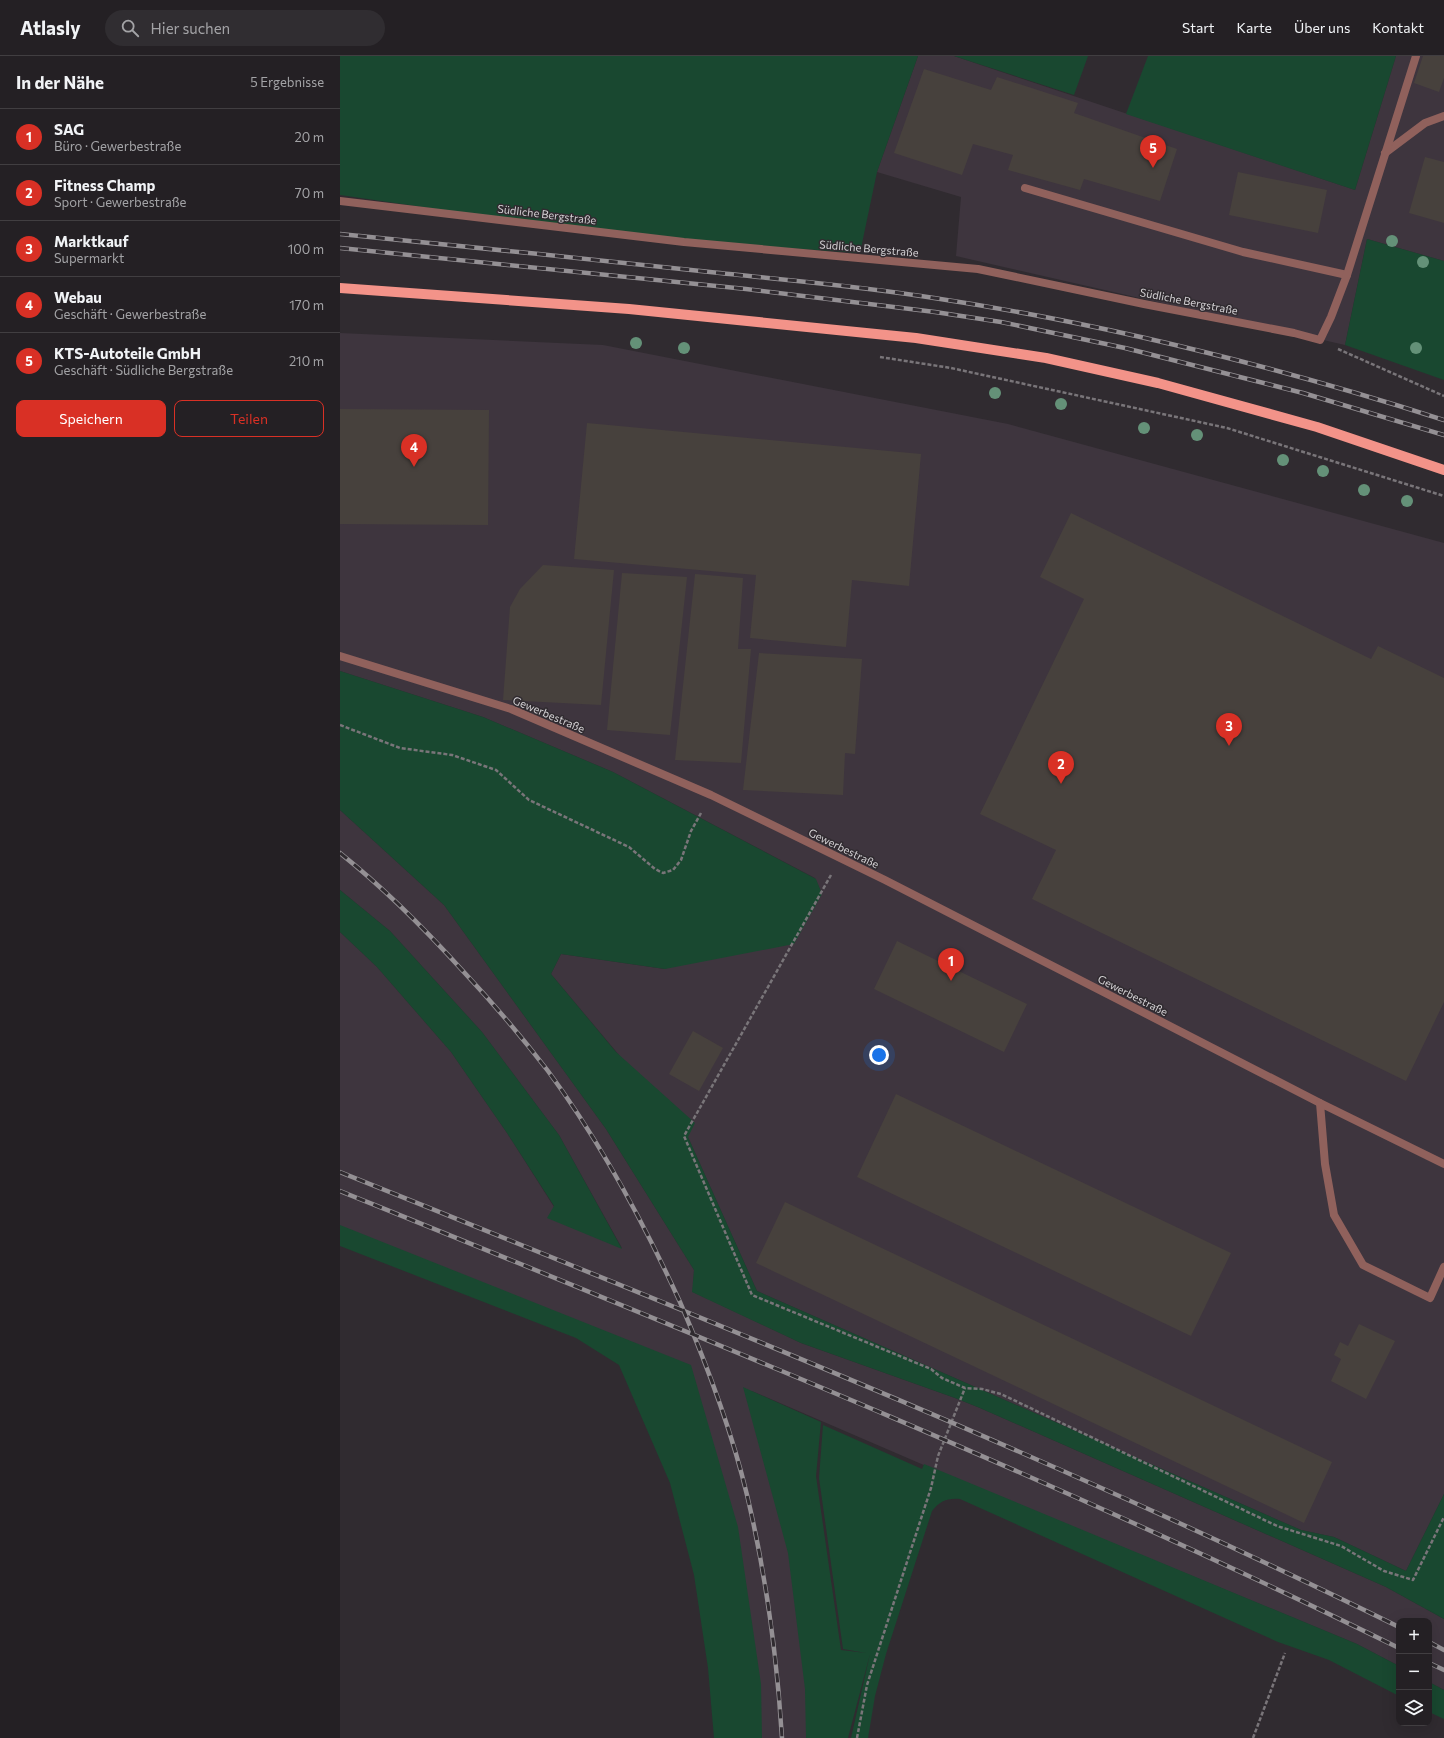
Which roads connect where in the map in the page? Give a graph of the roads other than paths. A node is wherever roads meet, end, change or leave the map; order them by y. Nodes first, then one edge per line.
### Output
1 (1416, 56) edge
2 (1444, 116) edge
3 (1385, 153) junction
4 (1025, 188) dead end
5 (340, 201) edge
6 (1347, 275) junction
7 (340, 288) edge
8 (1444, 470) edge
9 (340, 656) edge
10 (1320, 1103) junction
11 (1444, 1164) edge
12 (1444, 1267) edge

1 - 3 street
2 - 3 street
3 - 6 street
4 - 6 street
5 - 6 street, Südliche Bergstraße
7 - 8 main road
9 - 10 street, Gewerbestraße
10 - 11 street, Gewerbestraße
10 - 12 street

